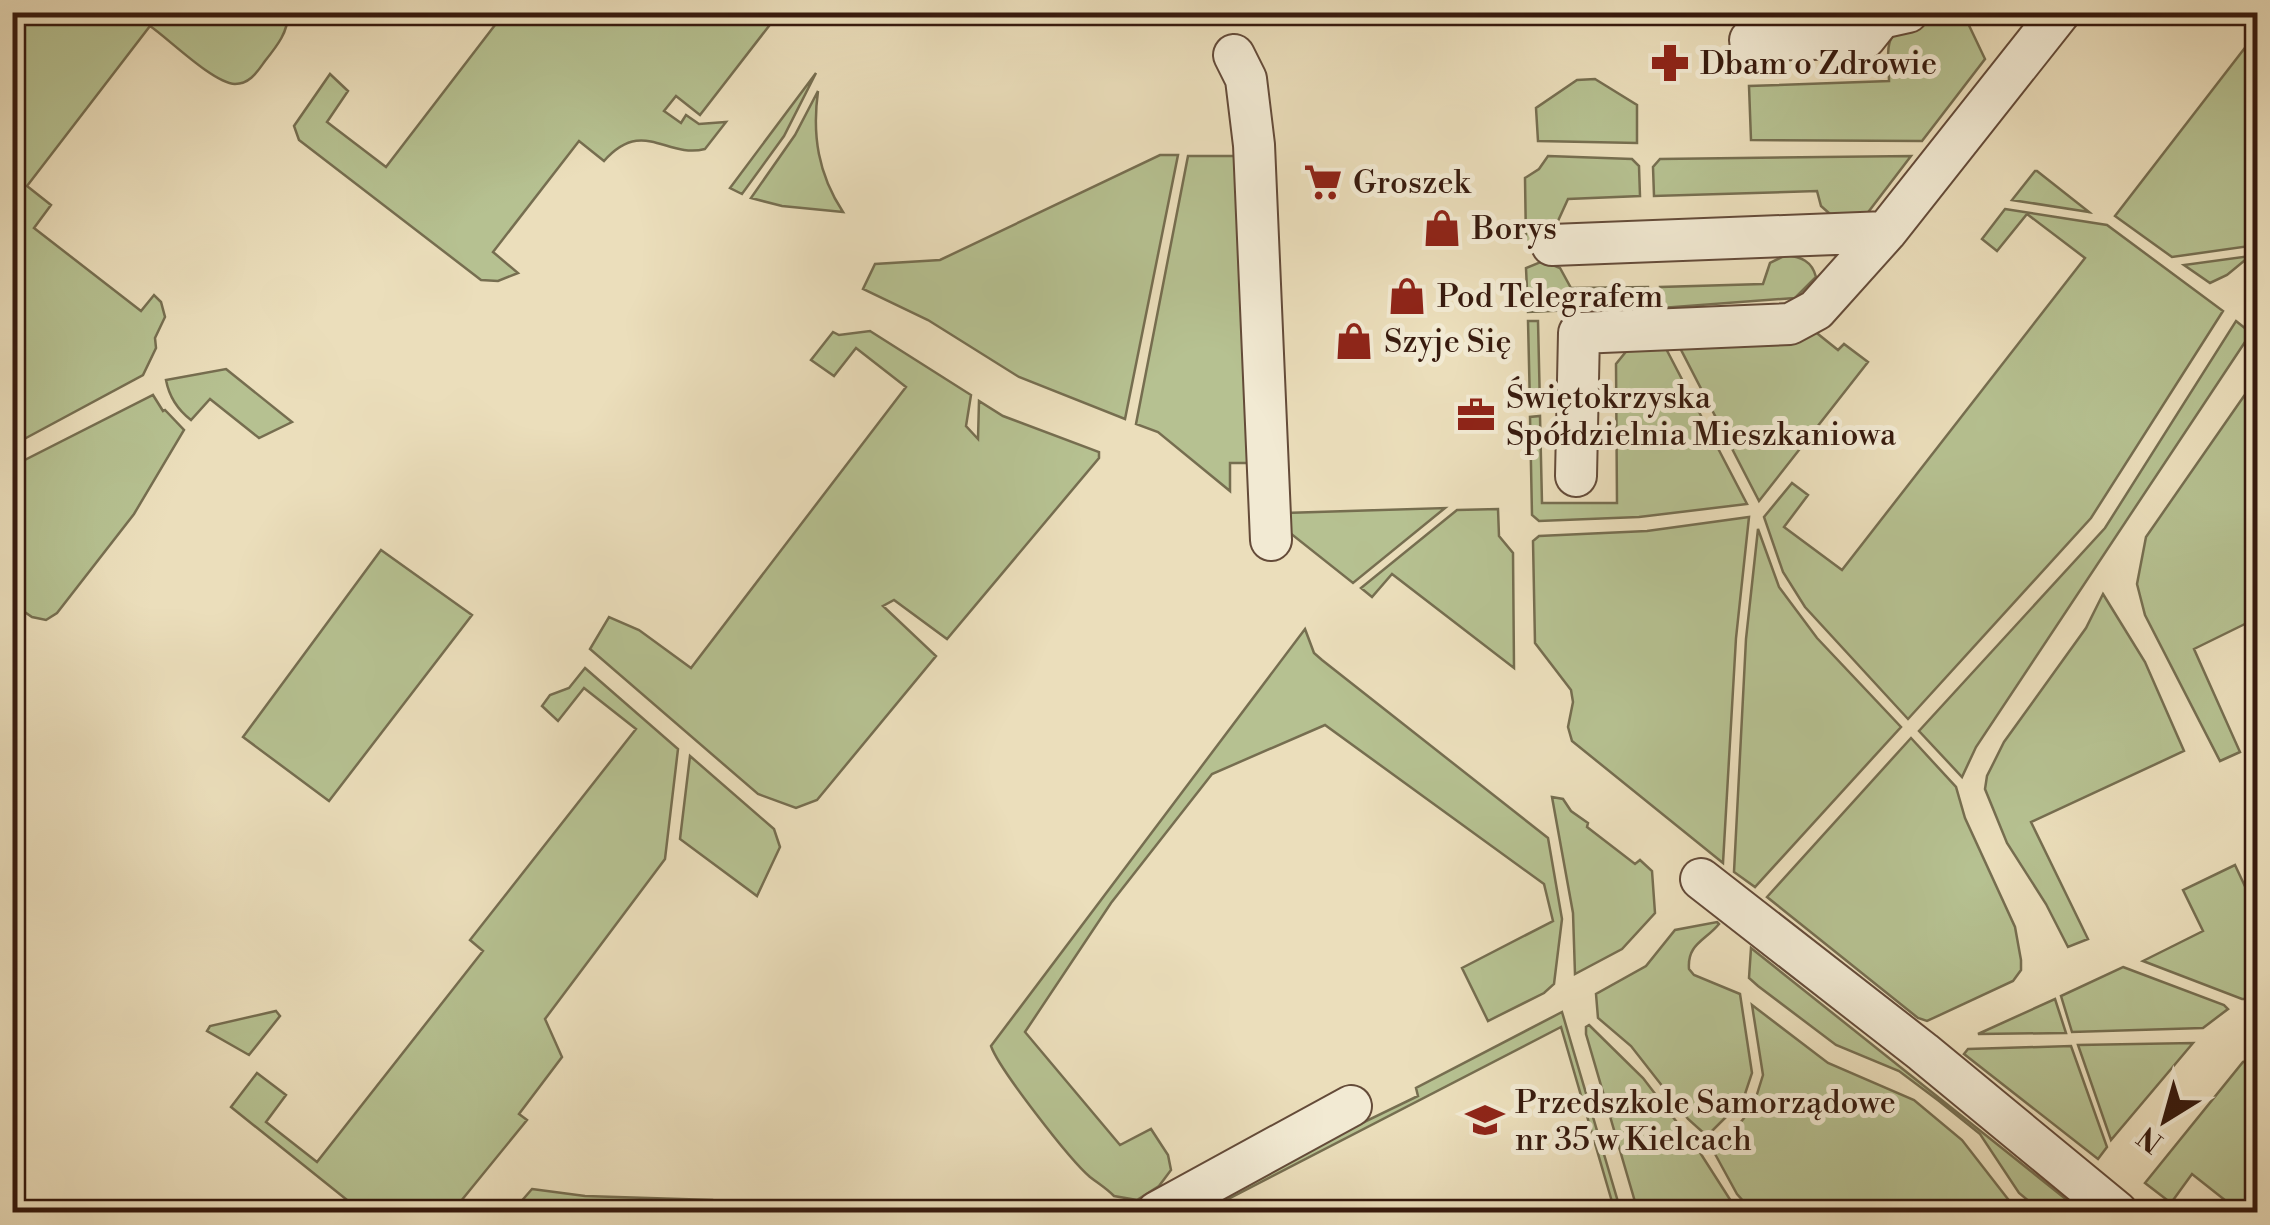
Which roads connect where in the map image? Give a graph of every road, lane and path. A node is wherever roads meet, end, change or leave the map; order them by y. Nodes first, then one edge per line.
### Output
1 (1908, 12) edge
2 (2060, 12) edge
3 (1750, 40) dead end
4 (1234, 55) dead end
5 (1886, 232) junction
6 (1552, 245) dead end
7 (1576, 476) dead end
8 (1271, 540) dead end
9 (1701, 878) dead end
10 (1351, 1106) dead end
11 (1156, 1212) edge
12 (2117, 1212) edge

1 - 3 street
2 - 5 street
4 - 8 street
5 - 6 street
5 - 7 street
9 - 12 street
10 - 11 street

